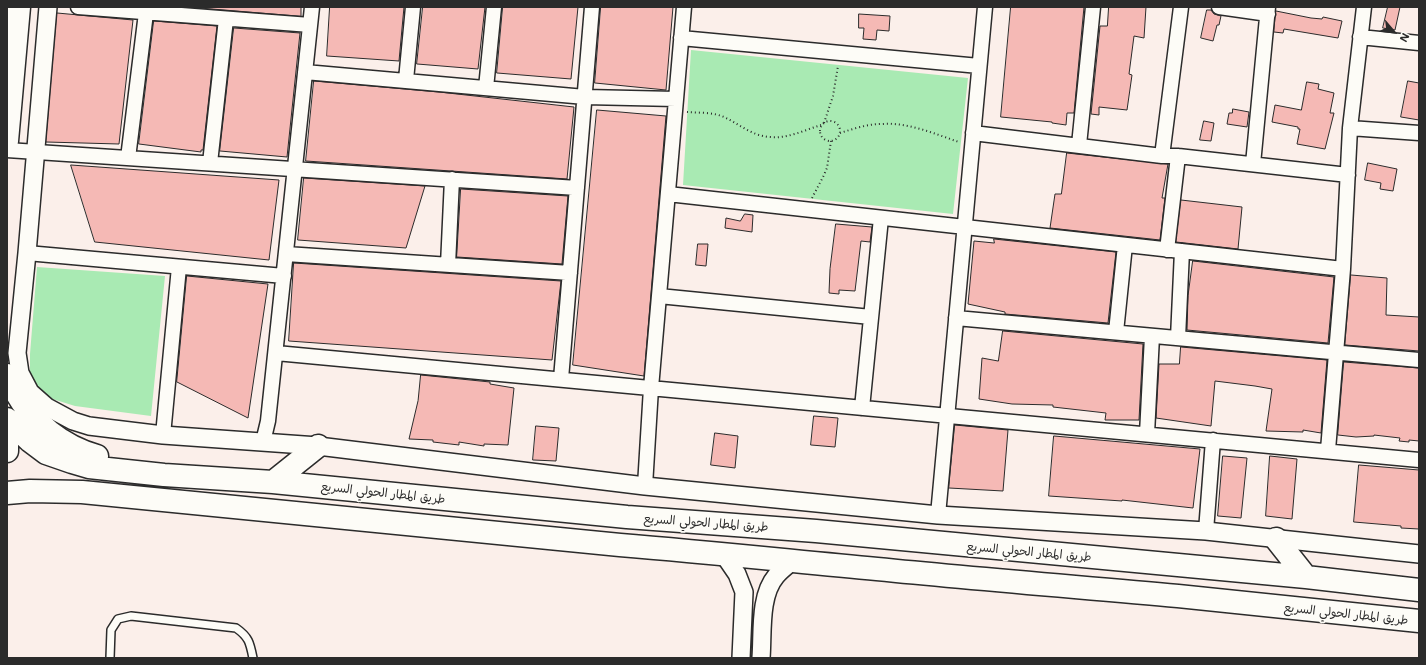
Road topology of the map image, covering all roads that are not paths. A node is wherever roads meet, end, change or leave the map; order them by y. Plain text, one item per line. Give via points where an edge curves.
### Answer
1 (19, 7) edge
2 (48, 7) edge
3 (78, 7) edge
4 (312, 7) edge
5 (413, 7) edge
6 (494, 7) edge
7 (592, 7) edge
8 (684, 7) edge
9 (985, 7) edge
10 (1093, 7) edge
11 (1181, 7) edge
12 (1219, 7) edge
13 (1364, 7) edge
14 (1268, 10) edge
15 (146, 13) junction
16 (226, 19) junction
17 (310, 25) junction
18 (1360, 37) junction
19 (681, 38) junction
20 (1419, 43) edge
21 (979, 66) junction
22 (305, 72) junction
23 (406, 80) junction
24 (486, 88) junction
25 (585, 97) junction
26 (675, 105) junction
27 (1350, 128) junction
28 (1419, 134) edge
29 (973, 139) junction
30 (7, 141) edge
31 (1079, 145) junction
32 (7, 150) edge
33 (36, 152) junction
34 (1162, 156) junction
35 (1178, 156) junction
36 (128, 158) junction
37 (210, 163) junction
38 (1253, 164) junction
39 (295, 169) junction
40 (1348, 175) junction
41 (452, 179) junction
42 (577, 188) junction
43 (668, 194) junction
44 (881, 218) junction
45 (965, 227) junction
46 (1125, 245) junction
47 (1167, 250) junction
48 (1182, 251) junction
49 (27, 253) junction
50 (286, 254) junction
51 (448, 265) junction
52 (179, 267) junction
53 (1343, 269) junction
54 (570, 274) junction
55 (284, 276) junction
56 (659, 296) junction
57 (871, 317) junction
58 (956, 318) junction
59 (1116, 332) junction
60 (1152, 336) junction
61 (1178, 338) junction
62 (1335, 352) junction
63 (276, 353) junction
64 (1419, 360) edge
65 (7, 375) edge
66 (561, 379) junction
67 (651, 388) junction
68 (862, 408) junction
69 (947, 415) junction
70 (7, 419) edge
71 (1147, 434) junction
72 (163, 435) junction
73 (7, 439) edge
74 (1213, 440) junction
75 (263, 442) junction
76 (318, 446) junction
77 (1328, 450) junction
78 (7, 451) edge
79 (1419, 460) edge
80 (164, 475) junction
81 (273, 482) junction
82 (645, 486) junction
83 (7, 492) edge
84 (938, 515) junction
85 (816, 531) junction
86 (1206, 531) junction
87 (886, 538) junction
88 (1276, 539) junction
89 (1419, 554) edge
90 (724, 555) junction
91 (802, 562) junction
92 (877, 569) junction
93 (1306, 577) junction
94 (768, 590) junction
95 (1419, 590) edge
96 (744, 592) junction
97 (1419, 621) edge
98 (110, 658) edge
99 (253, 658) edge
100 (742, 658) edge
101 (761, 658) edge

1 - 30 main road
2 - 33 street
3 - 15 street
4 - 17 street
5 - 23 street
6 - 24 street
7 - 25 street
8 - 19 street
9 - 21 street
10 - 31 street
11 - 34 street
12 - 14 street
13 - 18 street
14 - 38 street
15 - 16 street
15 - 36 street
16 - 17 street
16 - 37 street
17 - 22 street
18 - 20 street
18 - 27 street
19 - 21 street
19 - 26 street
21 - 29 street
22 - 23 street
22 - 39 street
23 - 24 street
24 - 25 street
25 - 26 street
25 - 42 street
26 - 43 street
27 - 28 street
27 - 40 street
29 - 31 street
29 - 45 street
31 - 34 street
32 - 33 street
33 - 36 street
33 - 49 street
34 - 35 street
35 - 38 street
35 - 47 street
36 - 37 street
37 - 39 street
38 - 40 street
39 - 41 street
39 - 50 street
40 - 53 street
41 - 42 street
41 - 51 street
42 - 54 street
43 - 44 street
43 - 56 street
44 - 45 street
44 - 57 street
45 - 46 street
45 - 58 street
46 - 47 street
46 - 59 street
47 - 48 street
48 - 53 street
48 - 61 street
49 - 52 street
49 - 72 street via 17,353 20,373 30,392 47,407 73,421 90,426
50 - 51 street
50 - 55 street
51 - 54 street
52 - 55 street
52 - 72 street
53 - 62 street
54 - 66 street
55 - 63 street
56 - 57 street
56 - 67 street
57 - 68 street
58 - 59 street
58 - 69 street
59 - 60 street
60 - 61 street
60 - 71 street
61 - 62 street
62 - 64 street
62 - 77 street
63 - 66 street
63 - 75 street
65 - 80 main road via 31,415 59,440 90,454
66 - 67 street
67 - 68 street
67 - 82 street
68 - 69 street
69 - 71 street
69 - 84 street
70 - 80 main road, طريق المطار الحولي السريع via 46,453 89,467
71 - 74 street
72 - 75 street
73 - 78 main road
74 - 77 street
74 - 86 street
75 - 76 street
76 - 81 main road
76 - 82 street
77 - 79 street
80 - 81 main road, طريق المطار الحولي السريع
81 - 85 main road, طريق المطار الحولي السريع via 619,516
82 - 84 street
83 - 90 main road, طريق المطار الحولي السريع via 82,492
84 - 86 street
85 - 87 main road, طريق المطار الحولي السريع
85 - 91 main road via 824,537 826,550 821,558
86 - 88 street
87 - 92 main road via 877,542 871,551 871,561
87 - 93 main road, طريق المطار الحولي السريع
88 - 89 street
88 - 93 main road
90 - 91 main road, طريق المطار الحولي السريع
90 - 96 street via 737,574
91 - 92 main road, طريق المطار الحولي السريع
91 - 94 street via 775,577
92 - 97 main road, طريق المطار الحولي السريع
93 - 95 main road, طريق المطار الحولي السريع
94 - 96 street via 759,582 747,586
94 - 101 street via 764,608
96 - 100 street
98 - 99 lane via 111,630 118,619 131,616 236,628 245,634

